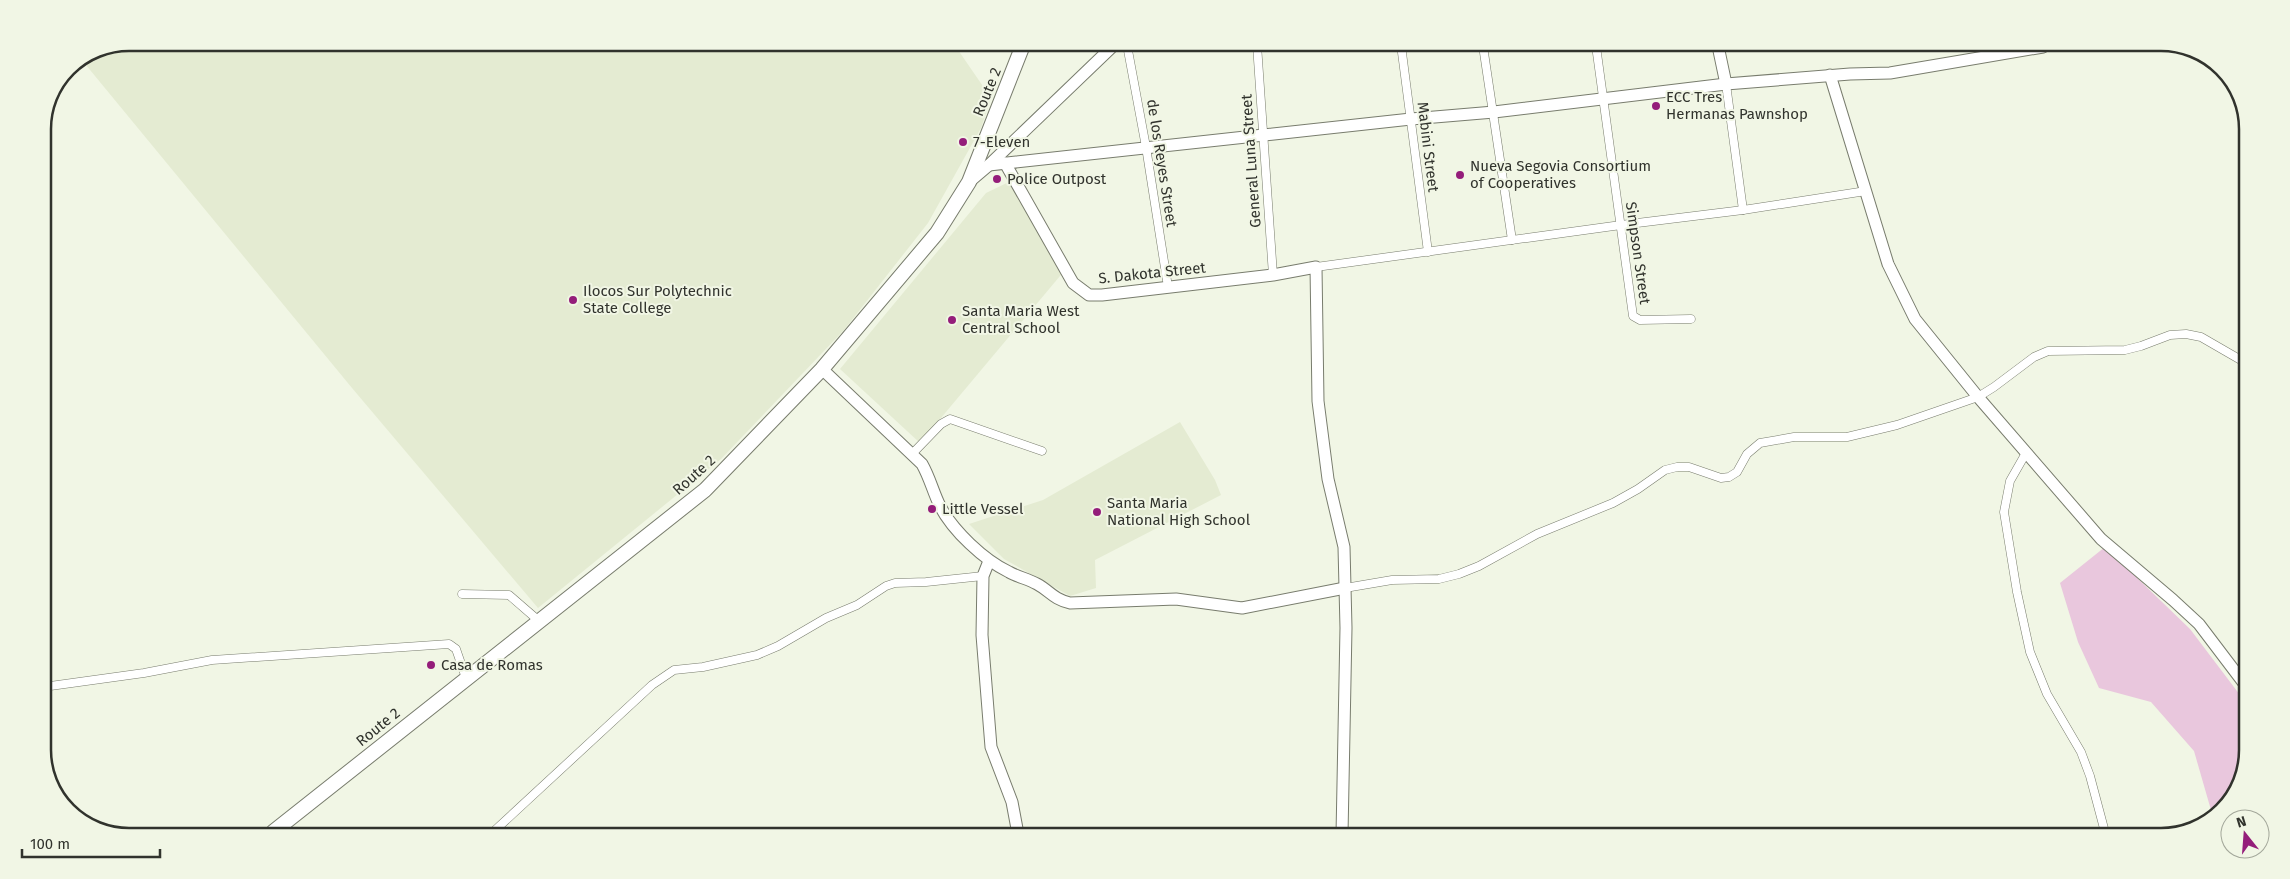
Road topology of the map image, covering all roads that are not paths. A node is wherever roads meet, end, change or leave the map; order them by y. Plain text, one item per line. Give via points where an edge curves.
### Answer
1 (1020, 51) edge
2 (1108, 51) edge
3 (1128, 51) edge
4 (1257, 51) edge
5 (1402, 51) edge
6 (1484, 51) edge
7 (1597, 51) edge
8 (1719, 51) edge
9 (1999, 51) edge
10 (1830, 75) junction
11 (1726, 84) junction
12 (1604, 99) junction
13 (1494, 112) junction
14 (1412, 119) junction
15 (1262, 136) junction
16 (1146, 147) junction
17 (1005, 163) junction
18 (989, 165) junction
19 (969, 182) junction
20 (1866, 191) junction
21 (1743, 210) junction
22 (1621, 225) junction
23 (1512, 240) junction
24 (1428, 252) junction
25 (1316, 267) junction
26 (1273, 275) junction
27 (1168, 287) junction
28 (1691, 319) dead end
29 (2239, 359) edge
30 (822, 369) junction
31 (1978, 397) junction
32 (1042, 451) dead end
33 (2026, 453) junction
34 (912, 454) junction
35 (989, 561) junction
36 (983, 576) junction
37 (1345, 592) junction
38 (462, 594) dead end
39 (539, 621) junction
40 (2239, 676) edge
41 (466, 678) junction
42 (51, 686) edge
43 (278, 828) edge
44 (497, 828) edge
45 (1017, 828) edge
46 (1342, 828) edge
47 (2104, 828) edge

1 - 19 highway, Route 2
2 - 18 street
3 - 16 street, de los Reyes Street
4 - 15 street, General Luna Street
5 - 14 street, Mabini Street
6 - 13 street
7 - 12 street, Simpson Street
8 - 11 street
9 - 10 street via 1890,73
10 - 11 street
10 - 20 street
11 - 12 street
11 - 21 street
12 - 13 street
12 - 22 street, Simpson Street
13 - 14 street
13 - 23 street
14 - 15 street
14 - 24 street, Mabini Street
15 - 16 street
15 - 26 street, General Luna Street
16 - 17 street
16 - 27 street, de los Reyes Street
17 - 18 street
17 - 27 street, S. Dakota Street via 1073,283 1081,291 1102,296
18 - 19 street
19 - 30 highway, Route 2 via 937,232
20 - 21 street
20 - 31 street via 1888,264 1911,311
21 - 22 street
22 - 23 street
22 - 28 street, Simpson Street via 1634,318
23 - 24 street
24 - 25 street
25 - 26 street, S. Dakota Street
25 - 37 street via 1318,401 1328,479 1344,547
26 - 27 street, S. Dakota Street
29 - 31 street via 2201,337 2186,334 2170,335 2125,350 2048,351 2034,356
30 - 34 street
30 - 39 highway, Route 2 via 705,490
31 - 33 street
31 - 37 street via 1870,433 1766,440 1752,448 1737,472 1729,477 1721,478 1689,467 1665,470 1613,504 1538,534 1480,566 1439,579 1392,580
32 - 34 street via 950,419
33 - 40 street via 2102,539 2199,624
33 - 47 street via 2010,481 2004,512 2016,592 2030,652 2047,694 2080,752
34 - 35 street via 922,464 940,506 953,525
35 - 36 street
35 - 37 street via 1040,585 1054,598 1070,603 1176,599 1242,608
36 - 44 street via 886,586 857,605 758,655 691,670 674,670 652,685
36 - 45 street via 983,644 991,748 1012,802
37 - 46 street
38 - 39 street via 510,595
39 - 41 highway, Route 2
41 - 42 street via 456,649 449,644 212,660
41 - 43 highway, Route 2

